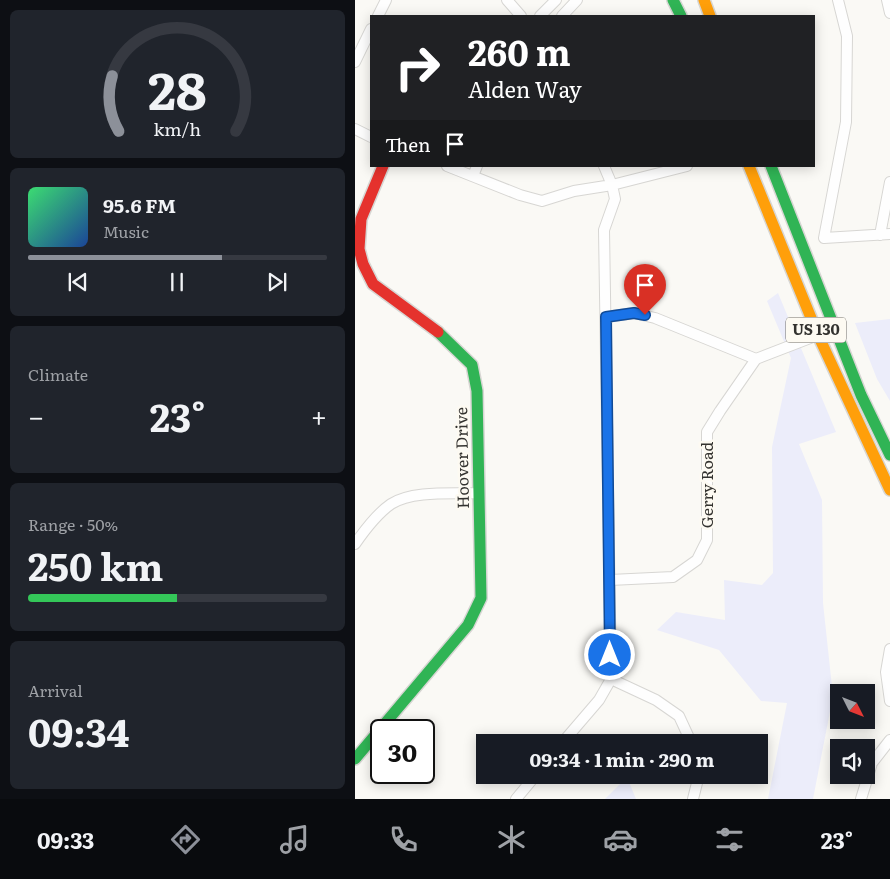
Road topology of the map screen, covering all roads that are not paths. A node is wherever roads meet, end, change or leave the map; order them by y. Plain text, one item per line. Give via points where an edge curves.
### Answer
1 (386, 0) edge
2 (507, 0) edge
3 (556, 0) edge
4 (577, 0) edge
5 (673, 0) edge
6 (703, 0) edge
7 (838, 0) edge
8 (887, 0) edge
9 (890, 13) edge
10 (378, 15) edge
11 (520, 15) edge
12 (541, 15) edge
13 (563, 15) edge
14 (680, 15) edge
15 (710, 15) edge
16 (370, 31) edge
17 (355, 62) edge
18 (355, 129) edge
19 (370, 136) edge
20 (383, 167) edge
21 (603, 167) edge
22 (683, 167) edge
23 (749, 167) edge
24 (771, 167) edge
25 (460, 168) edge
26 (475, 171) edge
27 (890, 182) edge
28 (611, 185) junction
29 (885, 234) edge
30 (357, 249) edge
31 (606, 317) junction
32 (818, 335) junction
33 (756, 359) junction
34 (872, 420) junction
35 (890, 428) edge
36 (890, 455) edge
37 (890, 490) edge
38 (478, 493) junction
39 (355, 544) edge
40 (610, 580) junction
41 (890, 649) edge
42 (611, 679) junction
43 (890, 701) edge
44 (570, 734) edge
45 (687, 734) edge
46 (890, 740) edge
47 (355, 759) edge
48 (528, 784) edge
49 (697, 784) edge
50 (516, 799) edge
51 (693, 799) edge
52 (861, 799) edge

1 - 10 street
2 - 11 street
3 - 12 street
4 - 13 street
5 - 14 main road
6 - 15 main road
7 - 29 street via 847,36 846,122 824,238
8 - 9 street
16 - 17 street
18 - 19 street
20 - 30 main road, Hoover Drive via 361,219
21 - 28 street
22 - 28 street
23 - 32 main road, US 130
24 - 34 main road, US 130
25 - 26 street
26 - 28 street via 520,195 542,201 574,191
27 - 29 street
28 - 31 street via 615,200 604,230
30 - 38 main road, Hoover Drive via 373,284 445,336 472,365 477,391
31 - 33 street via 634,313 655,318
31 - 40 street
32 - 33 street
32 - 37 main road, US 130
33 - 40 street, Gerry Road via 707,432 707,540 697,560 673,577
34 - 35 main road
34 - 36 main road, US 130
38 - 39 street via 414,496 392,504
38 - 47 main road, Hoover Drive via 481,598 468,625
40 - 42 street
41 - 43 street via 886,672
42 - 44 street via 599,700
42 - 45 street via 656,700 679,716
46 - 52 street via 872,764
48 - 50 street
49 - 51 street

